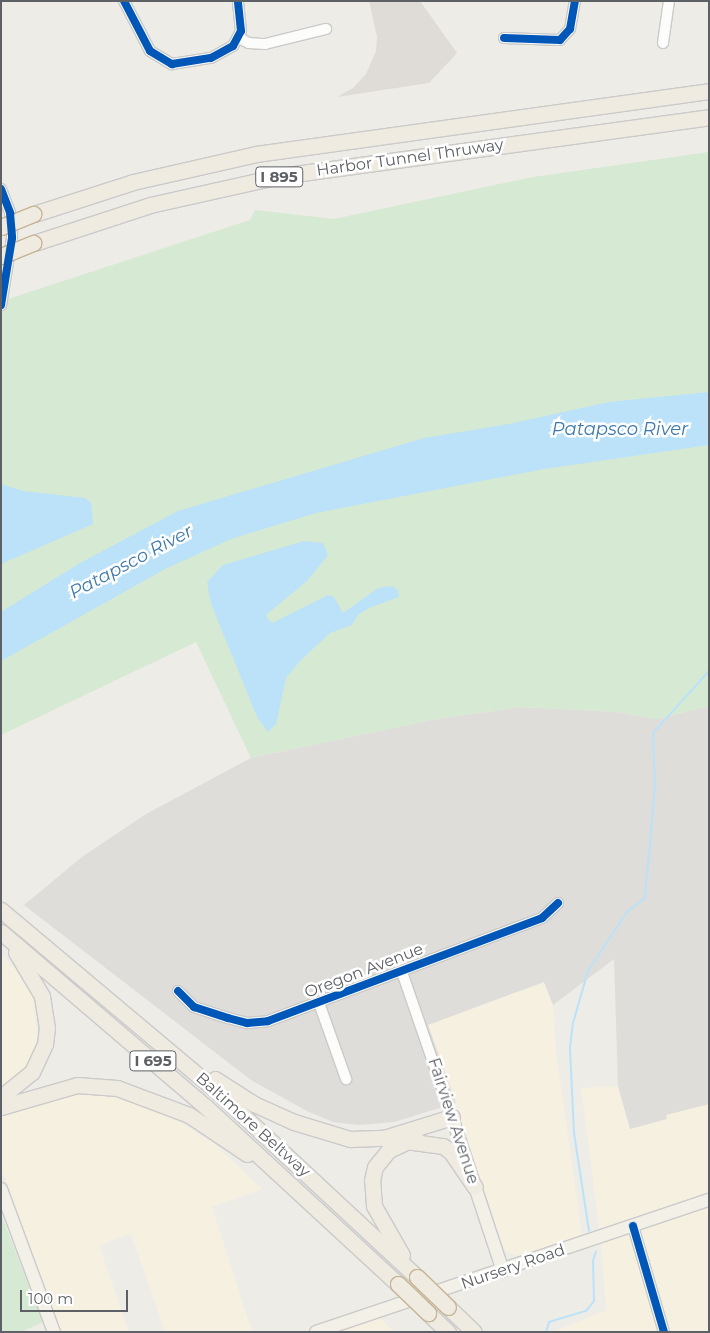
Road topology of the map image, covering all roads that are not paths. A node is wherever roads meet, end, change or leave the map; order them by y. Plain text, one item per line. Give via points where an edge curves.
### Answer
1 (124, 1) edge
2 (238, 1) edge
3 (575, 1) edge
4 (670, 1) edge
5 (326, 29) dead end
6 (239, 38) junction
7 (504, 38) dead end
8 (663, 43) dead end
9 (709, 91) edge
10 (709, 117) edge
11 (1, 189) edge
12 (1, 227) edge
13 (1, 256) edge
14 (1, 305) edge
15 (558, 903) dead end
16 (1, 910) edge
17 (1, 933) edge
18 (402, 972) junction
19 (178, 991) dead end
20 (320, 1003) junction
21 (131, 1017) junction
22 (346, 1079) dead end
23 (1, 1097) edge
24 (1, 1107) edge
25 (453, 1121) junction
26 (405, 1141) junction
27 (475, 1187) junction
28 (1, 1189) edge
29 (302, 1193) junction
30 (709, 1200) edge
31 (633, 1226) junction
32 (503, 1271) junction
33 (417, 1277) junction
34 (54, 1332) edge
35 (316, 1332) edge
36 (448, 1332) edge
37 (474, 1332) edge
38 (664, 1332) edge

1 - 6 street via 150,51 172,64 220,55
2 - 6 street
3 - 7 street via 570,29 564,38 552,42
4 - 8 street
5 - 6 street via 265,44 249,43
9 - 12 highway, Harbor Tunnel Thruway / I 895, bridge via 256,154 158,176
10 - 13 highway, Harbor Tunnel Thruway / I 895, bridge via 280,176 150,205
11 - 14 street via 10,213 12,238
15 - 18 street, Oregon Avenue via 542,918
16 - 21 highway, Baltimore Beltway / I 695
17 - 23 highway via 36,981 46,1011 47,1028 45,1044 32,1072
17 - 29 highway, Baltimore Beltway / I 695 via 206,1106
18 - 20 street, Oregon Avenue
18 - 25 street, Fairview Avenue
19 - 20 street, Oregon Avenue via 194,1007 247,1023 268,1022
20 - 22 street
21 - 25 highway via 236,1093 316,1131 350,1139 384,1138
21 - 33 highway, Baltimore Beltway / I 695 via 276,1145
24 - 29 highway via 77,1085 97,1085 142,1095 208,1126
25 - 26 highway
25 - 27 main road, Fairview Avenue
26 - 27 highway via 425,1141 442,1146 454,1156
26 - 33 highway via 381,1159 374,1173 372,1192 380,1219
27 - 32 main road, Fairview Avenue
28 - 34 main road
29 - 36 highway, Baltimore Beltway / I 695, bridge
30 - 31 main road, Nursery Road
31 - 32 main road, Nursery Road
31 - 38 street
32 - 35 main road, Nursery Road
33 - 37 highway, Baltimore Beltway / I 695, bridge

